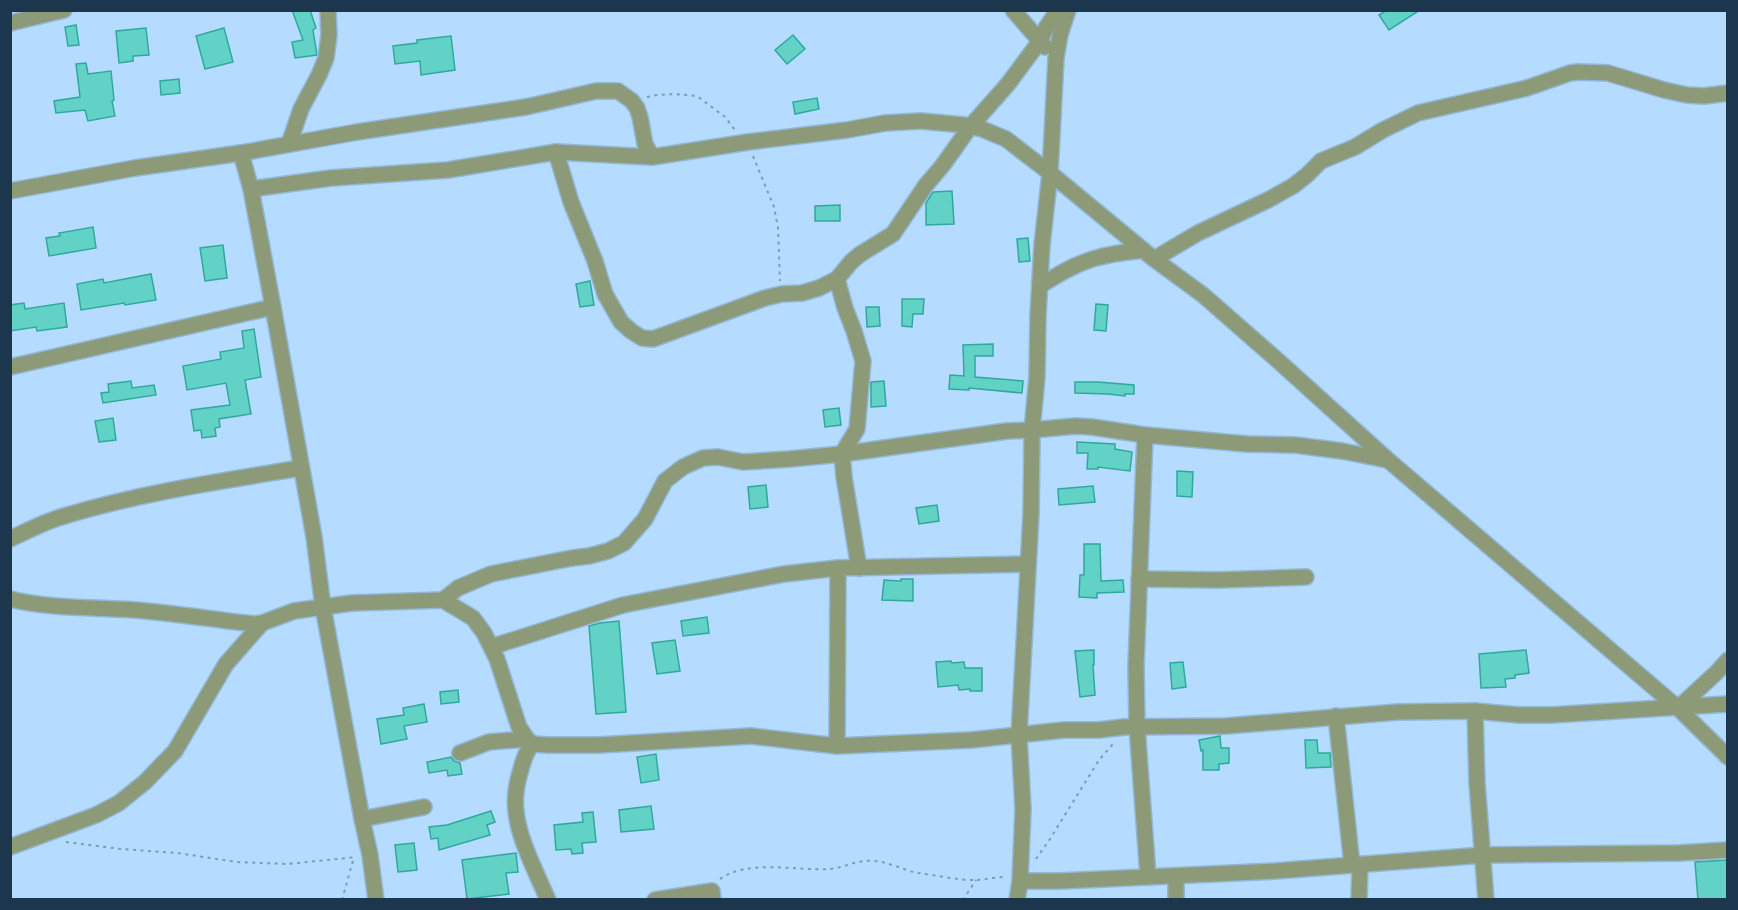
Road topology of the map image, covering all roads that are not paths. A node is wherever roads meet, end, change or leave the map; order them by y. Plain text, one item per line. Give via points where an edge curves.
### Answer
1 (328, 10) edge
2 (1058, 10) edge
3 (1068, 10) edge
4 (59, 11) edge
5 (1013, 12) edge
6 (10, 24) edge
7 (1040, 41) junction
8 (1056, 58) junction
9 (1728, 93) edge
10 (970, 127) junction
11 (289, 144) junction
12 (241, 153) junction
13 (556, 153) junction
14 (652, 157) junction
15 (1050, 173) junction
16 (251, 189) junction
17 (10, 191) edge
18 (1148, 254) junction
19 (837, 279) junction
20 (1040, 286) junction
21 (273, 307) junction
22 (10, 367) edge
23 (1032, 430) junction
24 (1145, 435) junction
25 (842, 454) junction
26 (1389, 460) junction
27 (301, 468) junction
28 (10, 539) edge
29 (1028, 564) junction
30 (838, 568) junction
31 (859, 568) junction
32 (1306, 577) dead end
33 (1138, 579) junction
34 (10, 599) edge
35 (443, 600) junction
36 (323, 607) junction
37 (262, 623) junction
38 (491, 647) junction
39 (1728, 660) edge
40 (1728, 704) edge
41 (1678, 708) junction
42 (1475, 711) junction
43 (1336, 716) junction
44 (1130, 727) junction
45 (1019, 735) junction
46 (530, 741) junction
47 (837, 746) junction
48 (460, 753) dead end
49 (1728, 757) edge
50 (424, 807) dead end
51 (362, 819) junction
52 (10, 847) edge
53 (1728, 850) edge
54 (1484, 855) junction
55 (1356, 864) junction
56 (1148, 876) junction
57 (1176, 876) junction
58 (1020, 880) junction
59 (712, 895) edge
60 (376, 900) edge
61 (548, 900) edge
62 (655, 900) edge
63 (1017, 900) edge
64 (1176, 900) edge
65 (1359, 900) edge
66 (1486, 900) edge

1 - 11 street via 326,58
2 - 7 street
3 - 8 street
4 - 6 street
5 - 7 street
7 - 8 street
7 - 10 street
8 - 15 street
9 - 18 street via 1687,95 1608,73 1578,72 1418,113 1322,161 1293,186 1258,206
10 - 14 street via 921,120 885,123
10 - 15 street via 1006,139
10 - 19 street via 893,234 859,255
11 - 12 street
11 - 14 street via 526,107 596,91 618,92 632,101
12 - 16 street
12 - 17 street
13 - 14 street
13 - 16 street via 448,171 331,178
13 - 19 street via 605,294 621,322 642,338 653,339 765,298 802,293
15 - 18 street
15 - 20 street
16 - 21 street
18 - 20 street via 1100,257 1060,273
18 - 26 street via 1203,295
19 - 25 street via 863,361 857,429
20 - 23 street
21 - 22 street
21 - 27 street
23 - 24 street via 1076,426
23 - 25 street
23 - 29 street
24 - 26 street via 1295,445
24 - 33 street
25 - 31 street
25 - 35 street via 763,462 703,458 665,481 645,519 616,547 589,556 491,574 458,588
26 - 41 street
27 - 28 street via 177,489 60,517
27 - 36 street
29 - 31 street
29 - 45 street
30 - 31 street
30 - 38 street via 784,574 623,606
30 - 47 street
32 - 33 street
33 - 44 street
34 - 37 street via 49,606 134,609
35 - 36 street
35 - 38 street via 473,618
36 - 37 street via 294,611
36 - 51 street
37 - 52 street via 226,664 175,751 145,782 96,815
38 - 46 street via 519,728
39 - 41 street
40 - 41 street
41 - 42 street via 1551,715
41 - 49 street
42 - 43 street
42 - 54 street
43 - 44 street via 1226,726
43 - 55 street
44 - 45 street
44 - 56 street
45 - 47 street
45 - 58 street via 1023,809
46 - 47 street via 599,745 751,736
46 - 48 street via 489,742
46 - 61 street via 518,779 516,812
50 - 51 street
51 - 60 street
53 - 54 street
54 - 55 street
54 - 66 street
55 - 57 street
55 - 65 street
56 - 57 street
56 - 58 street
57 - 64 street
58 - 63 street
59 - 62 street

